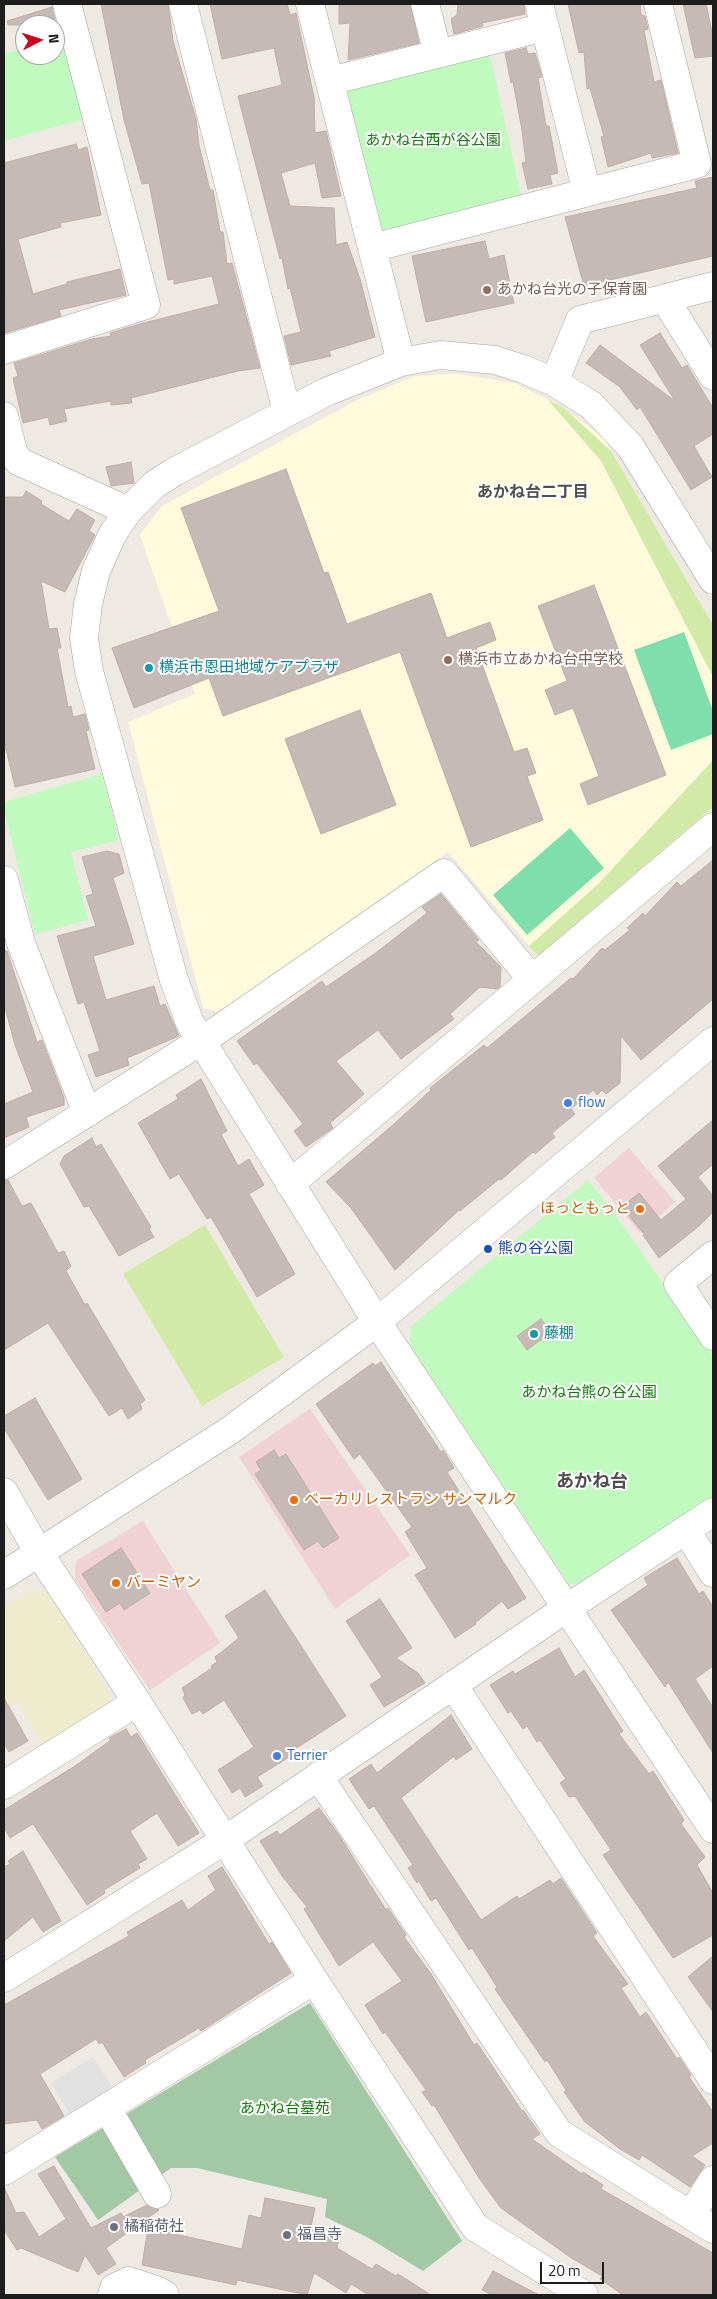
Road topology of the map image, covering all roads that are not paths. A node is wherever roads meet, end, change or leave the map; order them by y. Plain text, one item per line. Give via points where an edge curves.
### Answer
1 (67, 4) edge
2 (183, 4) edge
3 (310, 4) edge
4 (425, 4) edge
5 (658, 4) edge
6 (542, 15) edge
7 (438, 54) junction
8 (330, 81) junction
9 (705, 162) edge
10 (587, 192) junction
11 (372, 248) junction
12 (713, 286) edge
13 (665, 299) junction
14 (4, 350) edge
15 (400, 362) junction
16 (713, 376) edge
17 (554, 382) junction
18 (287, 412) junction
19 (4, 416) edge
20 (11, 463) edge
21 (128, 511) junction
22 (702, 542) edge
23 (713, 580) edge
24 (713, 827) edge
25 (4, 880) edge
26 (531, 978) junction
27 (713, 1041) edge
28 (200, 1042) junction
29 (87, 1113) junction
30 (4, 1165) edge
31 (290, 1184) junction
32 (713, 1255) edge
33 (378, 1322) junction
34 (713, 1336) edge
35 (4, 1492) edge
36 (713, 1512) edge
37 (686, 1530) junction
38 (39, 1553) junction
39 (713, 1572) edge
40 (4, 1575) edge
41 (566, 1609) junction
42 (452, 1685) junction
43 (137, 1702) junction
44 (318, 1776) junction
45 (4, 1785) edge
46 (713, 1829) edge
47 (225, 1840) junction
48 (4, 1978) edge
49 (314, 1980) junction
50 (713, 2080) edge
51 (107, 2108) junction
52 (4, 2171) edge
53 (713, 2180) edge
54 (157, 2194) dead end
55 (702, 2222) edge
56 (112, 2295) edge
57 (164, 2295) edge
58 (584, 2295) edge

1 - 14 street via 146,305
2 - 18 street
3 - 8 street
4 - 7 street
5 - 9 street
6 - 7 street
6 - 10 street
7 - 8 street
8 - 11 street
9 - 10 street
10 - 11 street
11 - 15 street
12 - 13 street
13 - 16 street
13 - 17 street via 580,320
15 - 17 street via 441,356 495,360
15 - 18 street via 326,392
17 - 22 street via 591,405 630,446
18 - 21 street via 174,472 154,485
19 - 20 street via 13,451
20 - 21 street
21 - 28 street via 96,571 84,638 89,671 174,980
22 - 23 street
24 - 26 street
25 - 29 street via 21,943
26 - 28 street via 444,873
26 - 31 street
27 - 33 street
28 - 29 street
28 - 31 street
29 - 30 street
31 - 33 street
32 - 34 street via 678,1284
33 - 38 street via 229,1431
33 - 41 street
35 - 38 street
36 - 37 street
37 - 39 street
37 - 41 street
38 - 40 street
38 - 43 street
41 - 42 street
41 - 46 street
42 - 44 street
42 - 50 street
43 - 45 street
43 - 47 street
44 - 47 street
44 - 55 street via 559,2133
47 - 48 street
47 - 49 street
49 - 51 street
49 - 58 street via 475,2228
51 - 52 street
51 - 54 street
53 - 55 street
56 - 57 street via 114,2288 129,2282

